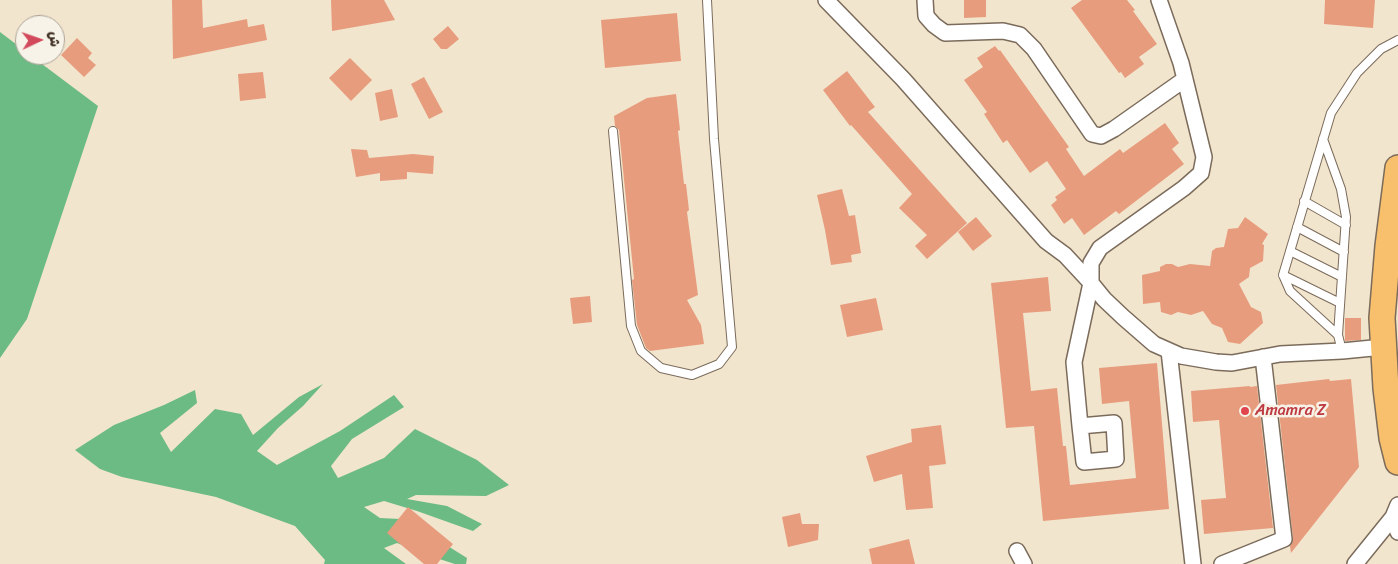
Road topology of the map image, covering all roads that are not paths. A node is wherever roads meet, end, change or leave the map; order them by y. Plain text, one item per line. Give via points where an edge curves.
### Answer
1 (707, 0) edge
2 (826, 0) edge
3 (925, 0) edge
4 (1158, 0) edge
5 (1398, 40) edge
6 (1184, 79) junction
7 (613, 131) dead end
8 (1323, 139) junction
9 (1398, 168) edge
10 (1304, 201) junction
11 (1346, 225) junction
12 (1297, 227) junction
13 (1290, 250) junction
14 (1344, 252) junction
15 (1392, 269) edge
16 (1283, 275) junction
17 (1342, 277) junction
18 (1091, 283) junction
19 (1340, 303) junction
20 (1338, 334) junction
21 (1383, 347) junction
22 (1169, 351) junction
23 (1342, 352) junction
24 (1263, 357) junction
25 (1080, 426) dead end
26 (1398, 462) edge
27 (1395, 511) edge
28 (1398, 532) edge
29 (1193, 564) edge
30 (1222, 564) edge
31 (1355, 564) edge

1 - 7 lane via 714,139 732,347 719,364 692,375 661,368 641,352 631,326
2 - 18 street via 903,79 1046,241 1065,255
3 - 6 street via 926,16 945,33 1003,31 1020,35 1034,49 1092,134 1101,136 1114,129
4 - 6 street
5 - 8 lane via 1382,49 1357,73 1330,113
6 - 18 street via 1204,157 1200,173 1100,248 1091,263
8 - 10 lane
8 - 11 lane via 1341,188
9 - 15 main road
10 - 11 lane
10 - 12 lane
11 - 14 lane
12 - 13 lane
12 - 14 lane
13 - 16 lane
13 - 17 lane
14 - 17 lane
15 - 21 main road via 1382,318
16 - 19 lane
16 - 20 lane via 1290,291
17 - 19 lane
18 - 22 street via 1123,318 1154,344
18 - 25 street via 1074,362
19 - 20 lane
20 - 23 lane
21 - 23 street
21 - 26 main road via 1391,430
22 - 24 street via 1216,362 1232,363
22 - 29 street
23 - 24 street
24 - 30 street via 1284,539
27 - 28 street
27 - 31 street

